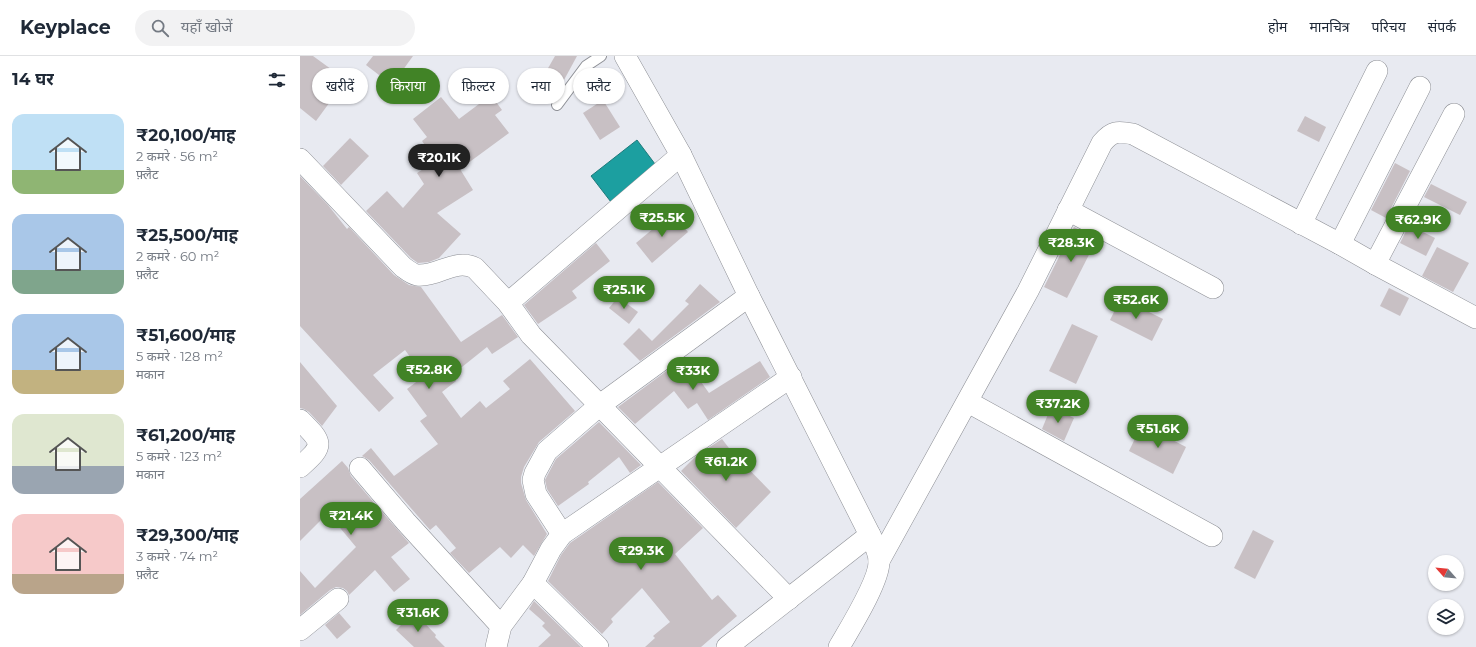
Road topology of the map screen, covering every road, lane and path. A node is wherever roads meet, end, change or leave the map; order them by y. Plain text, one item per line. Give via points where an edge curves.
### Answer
1 (601, 56) edge
2 (625, 56) edge
3 (1377, 72) dead end
4 (1420, 86) dead end
5 (557, 106) dead end
6 (1454, 114) dead end
7 (681, 155) junction
8 (300, 159) edge
9 (1068, 210) junction
10 (1301, 224) junction
11 (1340, 244) junction
12 (1375, 264) junction
13 (1213, 288) dead end
14 (749, 296) junction
15 (508, 303) junction
16 (1476, 318) edge
17 (792, 377) junction
18 (968, 402) junction
19 (600, 405) junction
20 (300, 420) edge
21 (660, 466) junction
22 (300, 467) edge
23 (360, 468) dead end
24 (562, 534) junction
25 (870, 535) junction
26 (1212, 536) dead end
27 (879, 561) junction
28 (533, 583) junction
29 (338, 599) dead end
30 (789, 599) junction
31 (501, 626) junction
32 (300, 630) edge
33 (496, 647) edge
34 (598, 647) edge
35 (727, 647) edge
36 (839, 647) edge

1 - 5 lane via 586,66
2 - 7 street
3 - 10 street
4 - 11 street
6 - 12 street
7 - 14 street
7 - 15 street
8 - 15 street via 403,267 416,275 428,275 456,265 469,265 475,268
9 - 10 street via 1102,143 1112,133 1120,131 1132,134
9 - 13 street
9 - 18 street
10 - 11 street
11 - 12 street
12 - 16 street
14 - 17 street
14 - 19 street
15 - 19 street via 531,335
17 - 21 street
17 - 25 street
18 - 26 street
18 - 27 street
19 - 21 street
19 - 24 street via 547,451 535,473 533,480 536,494
20 - 22 street via 315,435 319,447
21 - 24 street
21 - 30 street
23 - 31 street
24 - 28 street
25 - 27 street
25 - 30 street
27 - 36 street via 875,580
28 - 31 street
28 - 34 street
29 - 32 street
30 - 35 street
31 - 33 street

